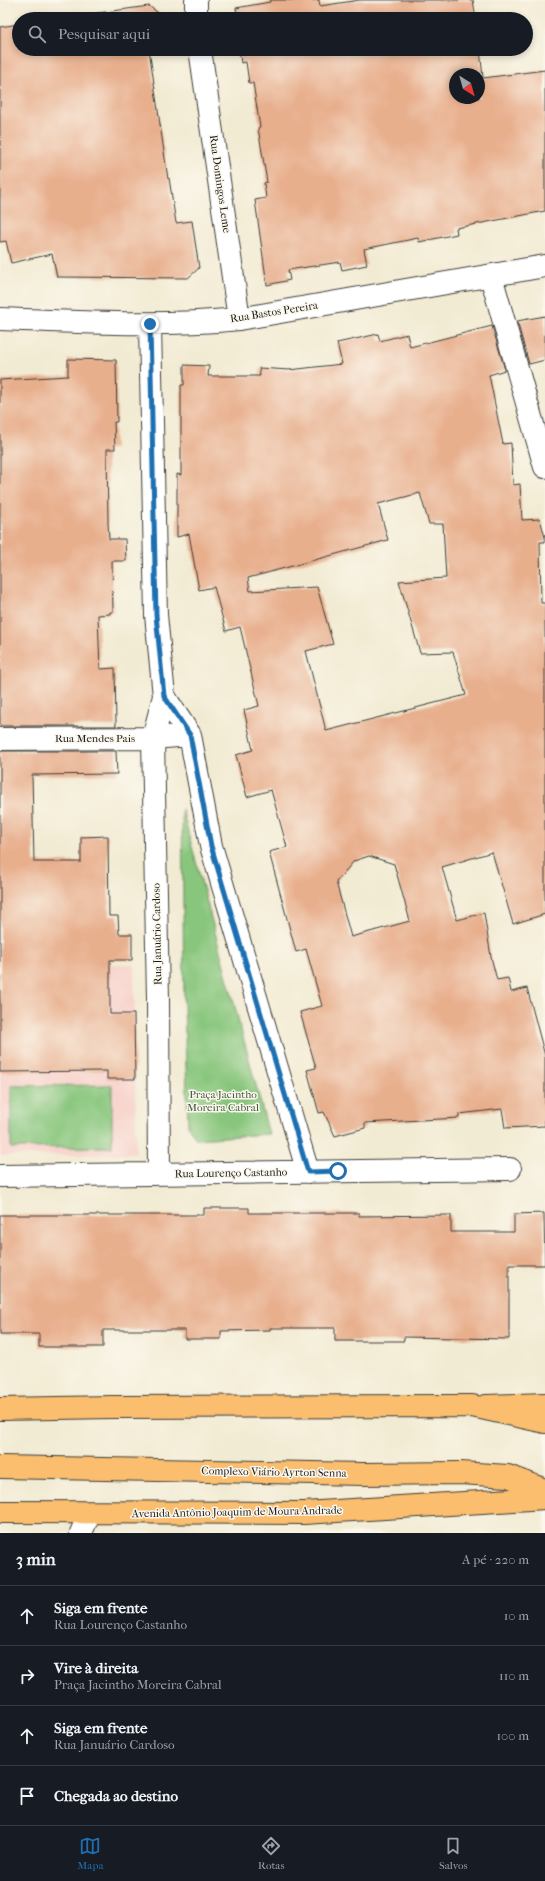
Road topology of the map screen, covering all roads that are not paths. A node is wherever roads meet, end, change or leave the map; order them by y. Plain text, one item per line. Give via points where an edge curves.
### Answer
1 (201, 56) edge
2 (545, 266) edge
3 (491, 276) junction
4 (0, 319) edge
5 (239, 319) junction
6 (150, 324) junction
7 (545, 467) edge
8 (164, 696) junction
9 (190, 735) junction
10 (153, 738) junction
11 (0, 739) edge
12 (510, 1169) dead end
13 (308, 1172) junction
14 (159, 1174) junction
15 (0, 1176) edge
16 (545, 1404) edge
17 (472, 1406) junction
18 (4, 1408) edge
19 (545, 1422) edge
20 (0, 1467) edge
21 (545, 1490) edge
22 (545, 1498) edge
23 (0, 1512) edge
24 (85, 1523) edge

1 - 5 street, Rua Domingos Leme
2 - 3 street, Rua Bastos Pereira
3 - 5 street, Rua Bastos Pereira
3 - 7 street
4 - 6 street, Rua Bastos Pereira
5 - 6 street, Rua Bastos Pereira
6 - 8 street, Rua Januário Cardoso via 156,615
8 - 9 street, Rua Januário Cardoso
8 - 10 street, Rua Januário Cardoso
9 - 10 street, Rua Mendes Pais
9 - 13 street via 211,846
10 - 11 street, Rua Mendes Pais
10 - 14 street, Rua Januário Cardoso
12 - 13 street, Rua Lourenço Castanho
13 - 14 street, Rua Lourenço Castanho
14 - 15 street, Rua Lourenço Castanho
16 - 17 main road
17 - 18 main road
17 - 19 main road
20 - 21 main road, Complexo Viário Ayrton Senna via 363,1474 460,1473 508,1476
22 - 24 main road, Avenida Antônio Joaquim de Moura Andrade
23 - 24 main road, Avenida Antônio Joaquim de Moura Andrade

